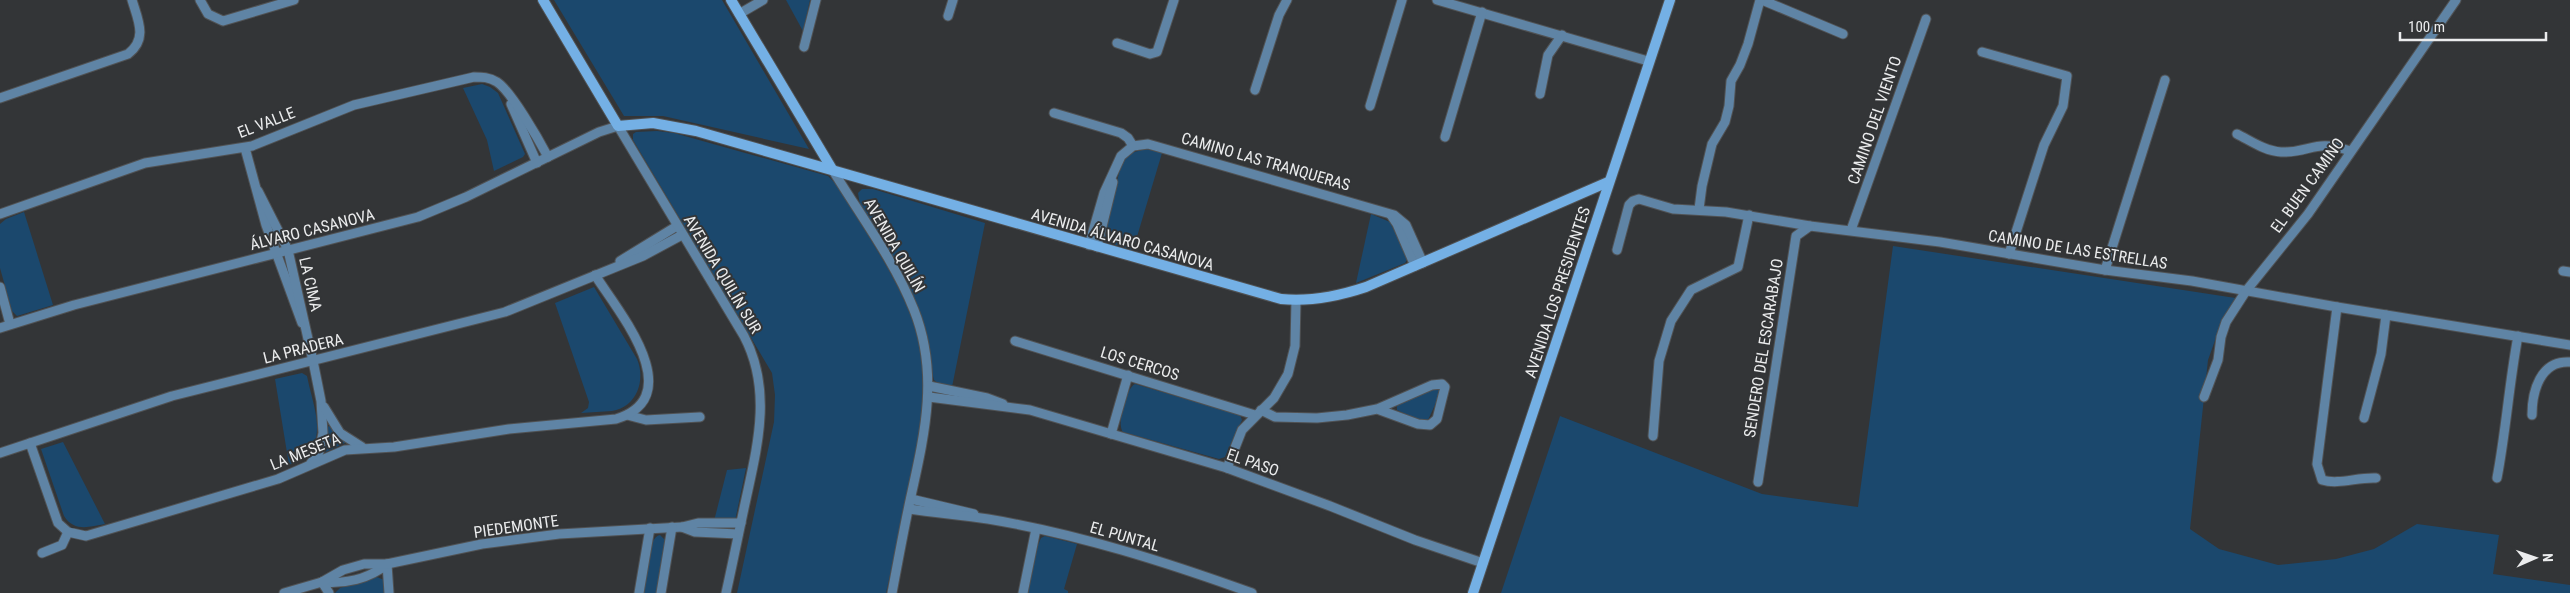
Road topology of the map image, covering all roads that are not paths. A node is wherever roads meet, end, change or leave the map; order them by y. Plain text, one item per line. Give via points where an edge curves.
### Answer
1 (132, 0) edge
2 (200, 0) edge
3 (294, 0) edge
4 (543, 0) edge
5 (731, 0) edge
6 (763, 0) edge
7 (816, 0) edge
8 (953, 0) edge
9 (1174, 0) edge
10 (1287, 0) edge
11 (1402, 0) edge
12 (1437, 0) edge
13 (1670, 0) edge
14 (1761, 0) edge
15 (2456, 0) edge
16 (1482, 12) junction
17 (739, 14) junction
18 (948, 16) dead end
19 (1926, 19) dead end
20 (1843, 34) dead end
21 (1562, 35) junction
22 (1117, 43) dead end
23 (804, 47) dead end
24 (1982, 52) dead end
25 (1648, 61) junction
26 (2165, 80) dead end
27 (1255, 90) dead end
28 (1540, 94) dead end
29 (509, 96) junction
30 (0, 98) edge
31 (1370, 106) dead end
32 (1054, 113) dead end
33 (618, 126) junction
34 (2237, 134) dead end
35 (1445, 137) dead end
36 (1133, 146) junction
37 (245, 148) junction
38 (2350, 151) junction
39 (548, 157) junction
40 (537, 163) junction
41 (832, 169) junction
42 (1608, 182) junction
43 (258, 191) junction
44 (1699, 209) junction
45 (0, 214) edge
46 (1748, 215) junction
47 (676, 226) junction
48 (1810, 226) junction
49 (1851, 230) junction
50 (682, 236) junction
51 (1093, 246) junction
52 (288, 250) junction
53 (1617, 250) dead end
54 (275, 253) junction
55 (2009, 254) junction
56 (1419, 265) junction
57 (612, 267) junction
58 (2105, 270) junction
59 (595, 275) junction
60 (0, 287) edge
61 (2246, 291) junction
62 (1296, 300) junction
63 (2337, 307) junction
64 (2386, 315) junction
65 (10, 324) junction
66 (0, 328) edge
67 (306, 331) junction
68 (2518, 336) junction
69 (1015, 341) dead end
70 (2570, 345) edge
71 (313, 361) junction
72 (2570, 362) edge
73 (1128, 376) junction
74 (929, 386) junction
75 (929, 397) junction
76 (2204, 397) dead end
77 (321, 401) junction
78 (641, 402) junction
79 (1008, 406) junction
80 (1377, 409) junction
81 (1258, 413) junction
82 (627, 415) junction
83 (2532, 415) dead end
84 (700, 417) dead end
85 (2364, 418) dead end
86 (656, 419) junction
87 (1111, 434) junction
88 (1653, 436) dead end
89 (30, 443) junction
90 (365, 448) junction
91 (0, 453) edge
92 (309, 465) junction
93 (1227, 468) junction
94 (2376, 478) dead end
95 (2497, 478) dead end
96 (1758, 482) dead end
97 (911, 499) junction
98 (909, 509) junction
99 (986, 519) junction
100 (740, 522) junction
101 (682, 527) junction
102 (650, 528) junction
103 (672, 528) junction
104 (1036, 529) junction
105 (68, 532) junction
106 (738, 534) junction
107 (42, 553) dead end
108 (1483, 563) junction
109 (387, 564) junction
110 (322, 582) junction
111 (284, 593) edge
112 (329, 593) edge
113 (389, 593) edge
114 (639, 593) edge
115 (661, 593) edge
116 (726, 593) edge
117 (892, 593) edge
118 (1023, 593) edge
119 (1252, 593) edge
120 (1473, 593) edge

1 - 30 street via 141,31 138,45 124,56
2 - 3 street via 215,19 228,21
4 - 33 street, AVENIDA QUILÍN SUR
5 - 17 street, AVENIDA QUILÍN
6 - 17 street
7 - 23 street
8 - 18 street
9 - 22 street via 1160,49 1156,53 1145,53
10 - 27 street via 1279,15
11 - 31 street
12 - 16 street
13 - 25 street, AVENIDA LOS PRESIDENTES
14 - 20 street
14 - 44 street via 1740,65 1730,81 1726,122 1712,144
15 - 38 street, EL BUEN CAMINO
16 - 21 street
16 - 35 street
17 - 41 street, AVENIDA QUILÍN
19 - 49 street, CAMINO DEL VIENTO
21 - 25 street
21 - 28 street via 1548,55
24 - 55 street via 2067,76 2063,106 2044,145
25 - 42 street, AVENIDA LOS PRESIDENTES
26 - 58 street
29 - 37 street, EL VALLE via 492,79 474,77 342,108
29 - 39 street, EL VALLE
29 - 40 street, EL VALLE
32 - 36 street via 1121,133
33 - 39 street, ÁLVARO CASANOVA
33 - 41 street, AVENIDA ÁLVARO CASANOVA via 672,125
33 - 47 street, AVENIDA QUILÍN SUR
34 - 38 street via 2269,150 2293,151 2318,144
36 - 51 street via 1121,156 1114,174 1110,201
36 - 56 street, CAMINO LAS TRANQUERAS via 1153,144 1390,213 1406,225
37 - 43 street, LA CIMA
37 - 45 street, EL VALLE via 145,163
38 - 61 street, EL BUEN CAMINO via 2308,214
39 - 40 street, ÁLVARO CASANOVA
40 - 52 street, ÁLVARO CASANOVA via 418,217
41 - 51 street, AVENIDA ÁLVARO CASANOVA
41 - 74 street, AVENIDA QUILÍN via 909,298 923,338
42 - 56 street, AVENIDA ÁLVARO CASANOVA
42 - 108 street, AVENIDA LOS PRESIDENTES
43 - 52 street, LA CIMA
43 - 54 street, LA CIMA
44 - 46 street, CAMINO DE LAS ESTRELLAS
44 - 53 street, CAMINO DE LAS ESTRELLAS via 1673,209 1633,201 1629,205
46 - 48 street, CAMINO DE LAS ESTRELLAS
46 - 88 street via 1738,266 1691,290 1671,321 1659,361
47 - 50 street, AVENIDA QUILÍN SUR
47 - 57 street, LA PRADERA
48 - 49 street, CAMINO DE LAS ESTRELLAS
48 - 96 street, SENDERO DEL ESCARABAJO via 1796,236
49 - 55 street, CAMINO DE LAS ESTRELLAS
50 - 57 street, LA PRADERA
50 - 100 street, AVENIDA QUILÍN SUR via 744,336 758,372 762,401 760,430
51 - 62 street, AVENIDA ÁLVARO CASANOVA via 1262,294
52 - 54 street, ÁLVARO CASANOVA
52 - 67 street, LA CIMA
54 - 65 street, ÁLVARO CASANOVA
54 - 67 street, LA CIMA
55 - 58 street, CAMINO DE LAS ESTRELLAS
56 - 62 street, AVENIDA ÁLVARO CASANOVA via 1346,293
57 - 59 street, LA PRADERA
58 - 61 street, CAMINO DE LAS ESTRELLAS
59 - 71 street, LA PRADERA via 505,312
59 - 78 street via 647,361 650,379
60 - 65 street
61 - 63 street, CAMINO DE LAS ESTRELLAS
61 - 76 street, EL BUEN CAMINO via 2226,322 2218,360
62 - 81 street via 1296,336 1291,365 1279,390
63 - 64 street, CAMINO DE LAS ESTRELLAS
63 - 94 street via 2318,474 2322,480 2330,482 2358,477
64 - 68 street, CAMINO DE LAS ESTRELLAS
64 - 85 street
65 - 66 street, ÁLVARO CASANOVA
67 - 71 street, LA CIMA
68 - 70 street, CAMINO DE LAS ESTRELLAS
68 - 95 street
69 - 73 street, LOS CERCOS
71 - 77 street, LA CIMA
71 - 89 street, LA PRADERA via 172,396
72 - 83 street via 2550,368 2538,380 2533,393
73 - 81 street, LOS CERCOS
73 - 87 street
74 - 75 street, AVENIDA QUILÍN
74 - 79 street, EL PASO
75 - 79 street, EL PASO
75 - 97 street, AVENIDA QUILÍN via 925,436
77 - 90 street, LA CIMA via 340,433
77 - 92 street, LA CIMA via 322,441 317,456
78 - 82 street
78 - 86 street via 647,414
79 - 87 street, EL PASO
80 - 80 street, LOS CERCOS via 1418,424 1430,425 1436,419 1446,387 1432,385
80 - 81 street, LOS CERCOS via 1304,418
81 - 93 street via 1242,430
82 - 86 street, LA MESETA via 642,420
82 - 90 street, LA MESETA via 610,420
84 - 86 street, LA MESETA
87 - 93 street, EL PASO
89 - 91 street, LA PRADERA
89 - 105 street via 55,517
90 - 92 street, LA MESETA via 340,451
92 - 105 street, LA MESETA via 278,479 97,534 82,536
93 - 108 street, EL PASO
97 - 98 street, AVENIDA QUILÍN
97 - 99 street, EL PUNTAL via 951,507
98 - 99 street, EL PUNTAL
98 - 117 street, AVENIDA QUILÍN
99 - 104 street, EL PUNTAL
100 - 101 street, PIEDEMONTE
100 - 106 street, AVENIDA QUILÍN SUR
101 - 103 street, PIEDEMONTE
101 - 106 street, PIEDEMONTE via 695,532
102 - 103 street, PIEDEMONTE
102 - 109 street, PIEDEMONTE via 482,544
102 - 114 street
103 - 115 street
104 - 118 street
104 - 119 street, EL PUNTAL via 1154,560
105 - 107 street via 62,545
106 - 116 street, AVENIDA QUILÍN SUR
108 - 120 street, AVENIDA LOS PRESIDENTES
109 - 110 street, PIEDEMONTE via 351,581
109 - 113 street
110 - 111 street, PIEDEMONTE
110 - 112 street

